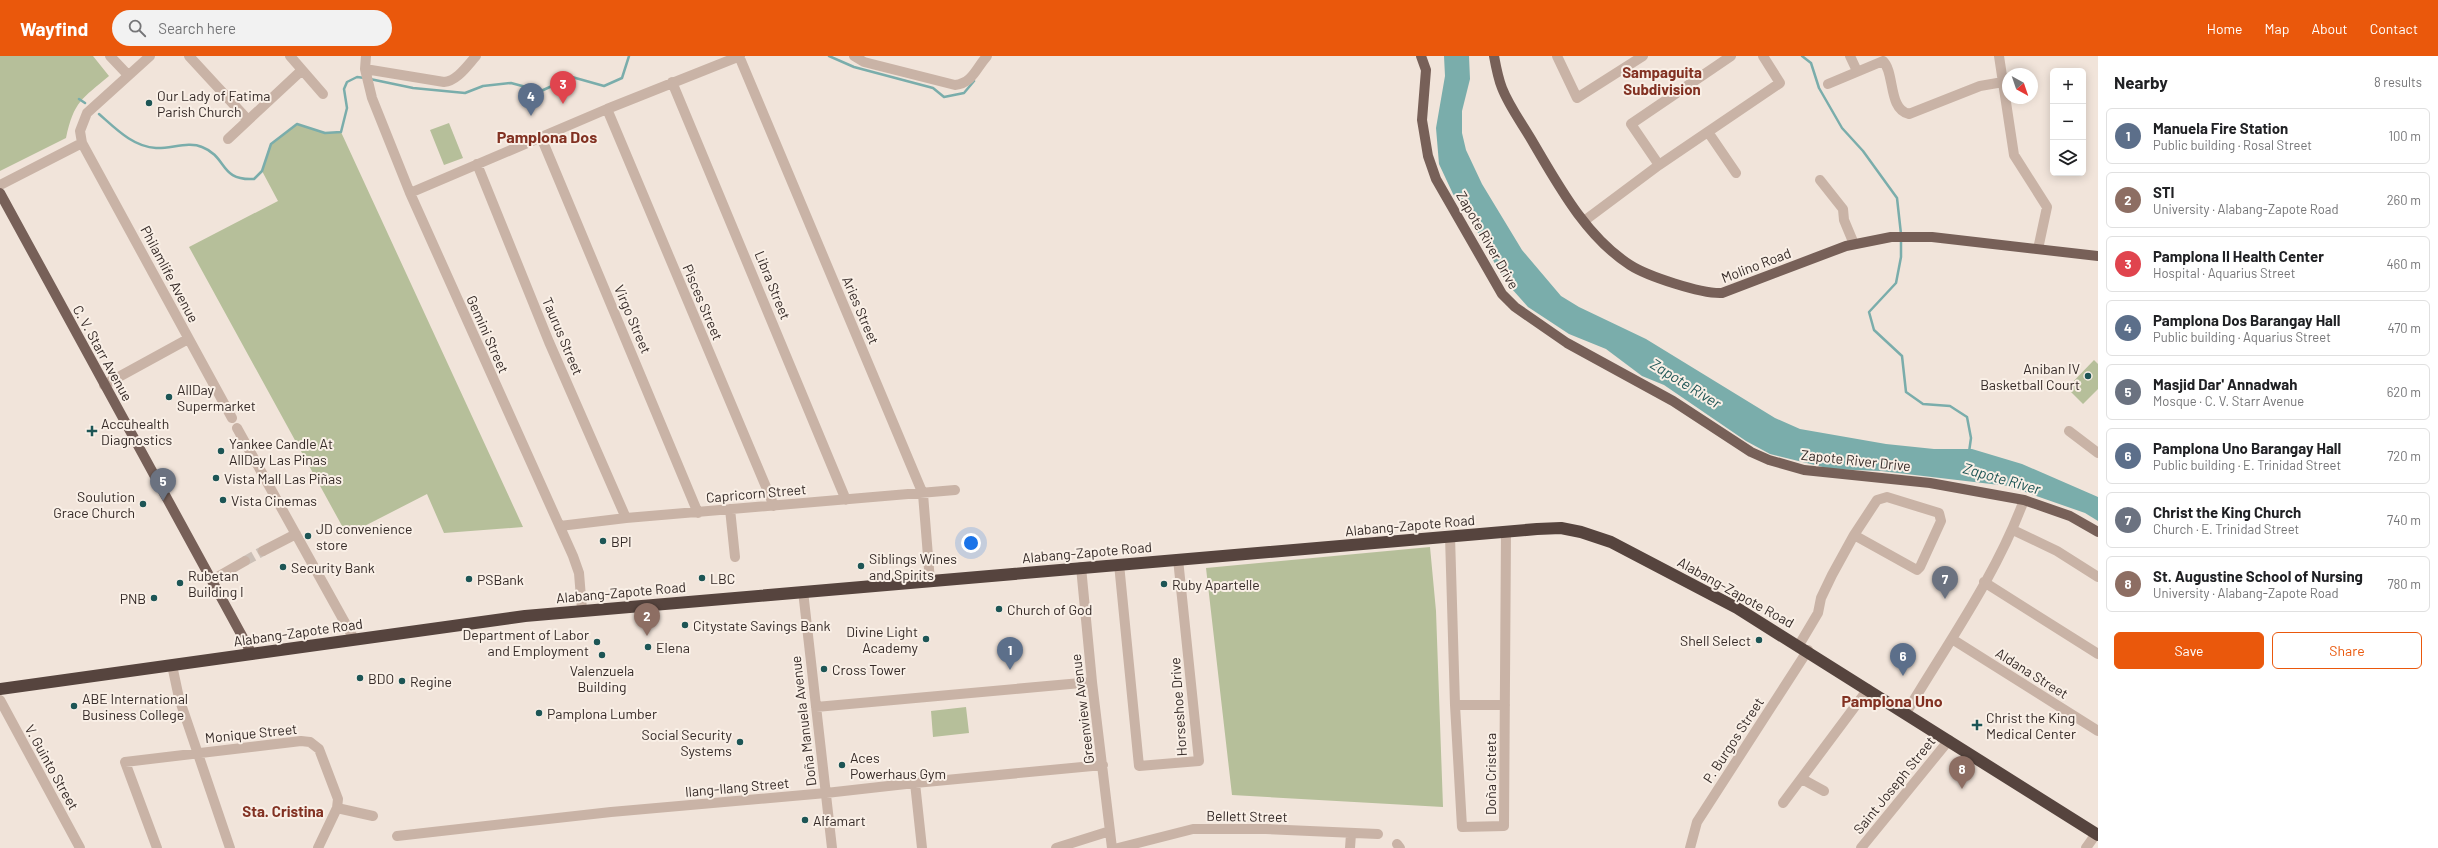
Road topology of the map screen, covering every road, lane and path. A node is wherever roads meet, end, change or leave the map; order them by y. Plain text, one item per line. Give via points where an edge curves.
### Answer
1 (110, 56) edge
2 (150, 56) edge
3 (189, 56) edge
4 (290, 56) edge
5 (366, 56) edge
6 (476, 56) edge
7 (739, 56) edge
8 (854, 56) edge
9 (987, 56) edge
10 (1421, 56) edge
11 (1494, 56) edge
12 (1557, 56) edge
13 (1643, 56) edge
14 (1731, 56) edge
15 (1763, 56) edge
16 (1850, 56) edge
17 (1999, 56) edge
18 (302, 70) junction
19 (1857, 70) junction
20 (128, 75) junction
21 (367, 76) junction
22 (2002, 76) edge
23 (672, 82) junction
24 (2002, 82) edge
25 (1828, 84) dead end
26 (323, 94) dead end
27 (2006, 104) edge
28 (606, 109) junction
29 (248, 120) junction
30 (1708, 132) junction
31 (541, 137) junction
32 (228, 139) dead end
33 (82, 143) junction
34 (477, 164) junction
35 (1659, 165) junction
36 (1736, 173) dead end
37 (1820, 180) dead end
38 (0, 185) edge
39 (0, 193) edge
40 (410, 193) junction
41 (1584, 221) junction
42 (1854, 244) junction
43 (2038, 249) junction
44 (2098, 256) edge
45 (188, 339) junction
46 (104, 385) junction
47 (232, 418) dead end
48 (237, 428) dead end
49 (2068, 430) dead end
50 (2098, 453) edge
51 (955, 490) dead end
52 (923, 494) junction
53 (846, 500) junction
54 (2024, 500) junction
55 (774, 506) junction
56 (730, 509) junction
57 (698, 512) junction
58 (626, 518) junction
59 (560, 526) junction
60 (2013, 530) junction
61 (1506, 532) junction
62 (2098, 532) edge
63 (296, 534) junction
64 (1854, 535) junction
65 (1450, 536) junction
66 (263, 551) tunnel mouth
67 (735, 557) dead end
68 (1178, 559) junction
69 (245, 561) tunnel mouth
70 (1119, 564) junction
71 (1081, 567) junction
72 (2098, 577) edge
73 (212, 580) junction
74 (930, 581) junction
75 (1984, 582) junction
76 (803, 591) junction
77 (582, 610) junction
78 (1952, 638) junction
79 (354, 639) junction
80 (1803, 648) junction
81 (252, 654) junction
82 (2098, 654) edge
83 (172, 666) junction
84 (1092, 682) junction
85 (1868, 688) junction
86 (0, 689) edge
87 (0, 700) edge
88 (1505, 704) junction
89 (1455, 705) junction
90 (816, 707) junction
91 (1906, 713) junction
92 (2098, 731) edge
93 (1950, 740) junction
94 (196, 753) junction
95 (1103, 765) junction
96 (1802, 779) junction
97 (915, 782) junction
98 (1824, 792) dead end
99 (826, 793) junction
100 (1783, 803) dead end
101 (337, 808) junction
102 (373, 816) dead end
103 (1110, 831) junction
104 (1351, 834) junction
105 (1378, 834) dead end
106 (2097, 835) edge
107 (397, 836) dead end
108 (80, 848) edge
109 (156, 848) edge
110 (230, 848) edge
111 (318, 848) edge
112 (832, 848) edge
113 (922, 848) edge
114 (1056, 848) edge
115 (1112, 848) edge
116 (1118, 848) edge
117 (1350, 848) edge
118 (1690, 848) edge
119 (1861, 848) edge
120 (2086, 848) edge

1 - 20 street
2 - 20 street
3 - 29 street
4 - 18 street
5 - 21 street
6 - 21 street via 450,82
7 - 23 street
7 - 52 street, Aries Street
8 - 9 street via 864,62 955,85 965,84 973,77
10 - 54 main road, Zapote River Drive via 1426,70 1422,120 1428,156 1436,179 1502,294 1515,307 1567,343 1673,401 1751,452 1769,460 1804,470 1930,483
11 - 41 main road, Molino Road via 1500,82 1509,102 1551,173
12 - 13 street via 1577,98
14 - 35 street via 1631,124
15 - 30 street via 1780,83
16 - 19 street
17 - 22 street
18 - 26 street
18 - 29 street
19 - 24 street via 1878,62 1885,63 1895,98 1902,110 1909,114 1980,86
19 - 25 street
20 - 33 street via 87,113 80,131
21 - 40 street, Gemini Street via 372,98
23 - 28 street
23 - 53 street, Libra Street
27 - 43 street via 2014,156 2046,207
28 - 31 street
28 - 55 street, Pisces Street
29 - 32 street
30 - 35 street
30 - 36 street
31 - 34 street
31 - 57 street, Virgo Street
33 - 38 street
33 - 45 street, Philamlife Avenue
34 - 40 street
34 - 58 street, Taurus Street via 549,342
35 - 41 street
37 - 42 street via 1843,209 1844,220
39 - 46 main road, C. V. Starr Avenue
40 - 59 street, Gemini Street
41 - 42 main road, Molino Road via 1630,265 1664,279 1714,293 1730,291
42 - 43 main road, Molino Road via 1891,236 1907,236
43 - 44 main road, Molino Road
45 - 46 street
45 - 47 street, Philamlife Avenue
46 - 73 main road, C. V. Starr Avenue
48 - 63 street
49 - 50 street
51 - 52 street, Capricorn Street
52 - 53 street, Capricorn Street
52 - 74 street, Aries Street
53 - 55 street, Capricorn Street
54 - 60 street
54 - 62 main road, Zapote River Drive via 2070,516
55 - 56 street, Capricorn Street
56 - 57 street, Capricorn Street
56 - 67 street
57 - 58 street, Capricorn Street
58 - 59 street, Capricorn Street
59 - 77 street, Gemini Street via 579,573
60 - 72 street via 2057,551
60 - 75 street
61 - 65 highway, Alabang-Zapote Road
61 - 80 highway, Alabang-Zapote Road via 1561,528 1611,542 1737,608
61 - 88 street, Doña Cristeta
63 - 66 street
63 - 79 street
64 - 64 street, P. Burgos Street via 1875,503 1884,497 1939,513 1941,517 1917,570
64 - 80 street, P. Burgos Street via 1821,597 1817,615
65 - 68 highway, Alabang-Zapote Road
65 - 89 street, Doña Cristeta
68 - 70 highway, Alabang-Zapote Road
68 - 70 street, Horseshoe Drive via 1199,761 1140,766
69 - 73 street
70 - 71 highway, Alabang-Zapote Road
71 - 74 highway, Alabang-Zapote Road
71 - 84 street, Greenview Avenue
73 - 81 main road, C. V. Starr Avenue
74 - 76 highway, Alabang-Zapote Road
75 - 78 street
75 - 82 street
76 - 77 highway, Alabang-Zapote Road
76 - 90 street, Doña Manuela Avenue
77 - 79 highway, Alabang-Zapote Road
78 - 91 street
78 - 92 street, Aldana Street
79 - 81 highway, Alabang-Zapote Road
80 - 85 highway, Alabang-Zapote Road
80 - 118 street, P. Burgos Street via 1697,822
81 - 83 highway, Alabang-Zapote Road
83 - 86 highway, Alabang-Zapote Road
83 - 94 street via 178,698
84 - 90 street
84 - 95 street, Greenview Avenue
85 - 91 highway, Alabang-Zapote Road
85 - 96 street
87 - 108 street, V. Guinto Street
88 - 89 street
88 - 89 street, Doña Cristeta via 1504,826 1462,828
90 - 99 street, Doña Manuela Avenue
91 - 93 highway, Alabang-Zapote Road
93 - 106 highway, Alabang-Zapote Road
93 - 119 street, Saint Joseph Street
94 - 101 street, Monique Street via 310,742 323,756 336,791
94 - 109 street, Monique Street via 125,762
94 - 110 street
95 - 97 street, Ilang-Ilang Street
95 - 103 street, Greenview Avenue
96 - 98 street
96 - 100 street
97 - 99 street, Ilang-Ilang Street
97 - 113 street
99 - 107 street, Ilang-Ilang Street via 610,812
99 - 112 street, Doña Manuela Avenue
101 - 102 street
101 - 111 street
103 - 114 street
103 - 115 street, Greenview Avenue
104 - 105 street, Bellett Street
104 - 116 street, Bellett Street via 1266,829 1193,829
104 - 117 street
106 - 120 street

